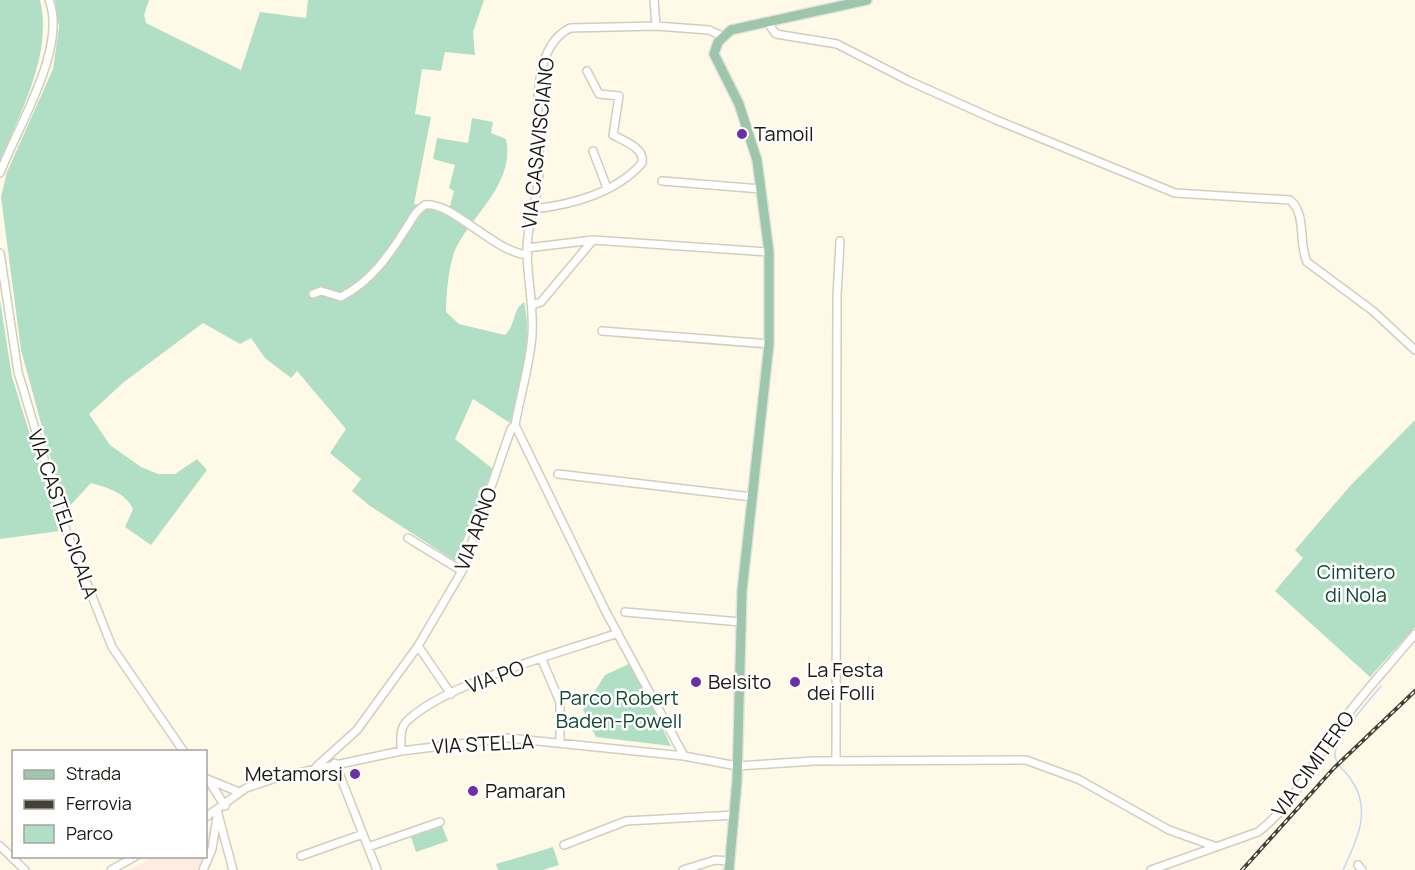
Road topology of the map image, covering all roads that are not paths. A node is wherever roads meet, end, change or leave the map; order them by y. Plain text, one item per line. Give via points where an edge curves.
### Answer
1 (49, 0) edge
2 (654, 0) edge
3 (867, 0) edge
4 (767, 22) junction
5 (656, 26) junction
6 (722, 36) junction
7 (587, 71) dead end
8 (593, 151) dead end
9 (0, 173) edge
10 (662, 181) dead end
11 (607, 188) junction
12 (760, 189) junction
13 (533, 209) junction
14 (593, 240) junction
15 (840, 241) dead end
16 (527, 251) junction
17 (769, 252) junction
18 (0, 253) edge
19 (314, 294) dead end
20 (532, 305) junction
21 (602, 331) dead end
22 (769, 344) junction
23 (1415, 350) edge
24 (515, 425) junction
25 (558, 474) dead end
26 (752, 497) junction
27 (408, 538) dead end
28 (462, 571) junction
29 (625, 612) dead end
30 (741, 622) junction
31 (618, 633) junction
32 (1415, 634) edge
33 (418, 646) junction
34 (542, 660) junction
35 (451, 694) junction
36 (560, 742) junction
37 (183, 750) edge
38 (401, 751) junction
39 (684, 756) junction
40 (836, 761) junction
41 (335, 763) junction
42 (737, 766) junction
43 (316, 767) junction
44 (207, 778) edge
45 (207, 779) edge
46 (239, 792) junction
47 (225, 806) junction
48 (218, 811) junction
49 (735, 815) junction
50 (207, 816) edge
51 (440, 822) dead end
52 (363, 834) junction
53 (564, 844) dead end
54 (0, 846) edge
55 (1214, 846) junction
56 (368, 847) junction
57 (212, 849) junction
58 (228, 850) junction
59 (301, 856) dead end
60 (132, 858) edge
61 (730, 866) edge
62 (24, 870) edge
63 (111, 870) edge
64 (203, 870) edge
65 (233, 870) edge
66 (377, 870) edge
67 (683, 870) edge
68 (1151, 870) edge

1 - 9 street via 54,22 50,52
2 - 5 street
3 - 4 main road
4 - 6 main road via 731,30
4 - 23 street via 776,34 837,44 983,114 1175,193 1290,200 1300,218 1307,262 1373,311
5 - 6 street, VIA CASAVISCIANO via 709,30
5 - 13 street, VIA CASAVISCIANO via 570,28 549,46 539,94 539,172
6 - 12 main road via 715,48 715,60 739,104 758,160
7 - 11 street via 598,94 620,96 613,135 637,149 644,159 640,166
8 - 11 street
10 - 12 street
11 - 13 street via 563,206
12 - 17 main road
13 - 16 street, VIA CASAVISCIANO
14 - 16 street
14 - 17 street
14 - 20 street via 541,302
15 - 40 street
16 - 19 street via 508,251 442,209 425,205 414,213 369,278 341,297 321,291
16 - 20 street, VIA ARNO
17 - 22 main road
18 - 37 street, VIA CASTEL CICALA via 18,372 64,525 112,647
20 - 24 street, VIA ARNO via 532,337
21 - 22 street
22 - 26 main road
24 - 28 street, VIA ARNO
24 - 31 street
25 - 26 street
26 - 30 main road
27 - 28 street
28 - 33 street, VIA ARNO
29 - 30 street
30 - 42 main road
31 - 34 street, VIA PO
31 - 39 street
32 - 55 street, VIA CIMITERO via 1334,733 1304,783 1271,822 1258,832
33 - 35 street
33 - 43 street, VIA ARNO via 357,730
34 - 35 street, VIA PO
34 - 36 street via 560,702
35 - 38 street, VIA PO via 406,721 400,733
36 - 38 street, VIA STELLA via 508,738
36 - 39 street, VIA STELLA
38 - 41 street, VIA STELLA
39 - 42 street, VIA STELLA
40 - 42 street, VIA STELLA
40 - 55 street, VIA STELLA via 1026,760 1078,779 1169,830
41 - 43 street, VIA STELLA
41 - 52 street
42 - 49 main road
43 - 46 street
44 - 46 street
45 - 47 street
46 - 47 street
47 - 48 street
48 - 50 street
48 - 57 street
48 - 58 street
49 - 53 street via 626,821
49 - 61 main road
51 - 56 street
52 - 56 street
52 - 59 street
54 - 62 street
55 - 68 street, VIA CIMITERO
56 - 66 street
57 - 58 street
57 - 64 street
58 - 65 street
60 - 63 street
61 - 67 street via 715,860

